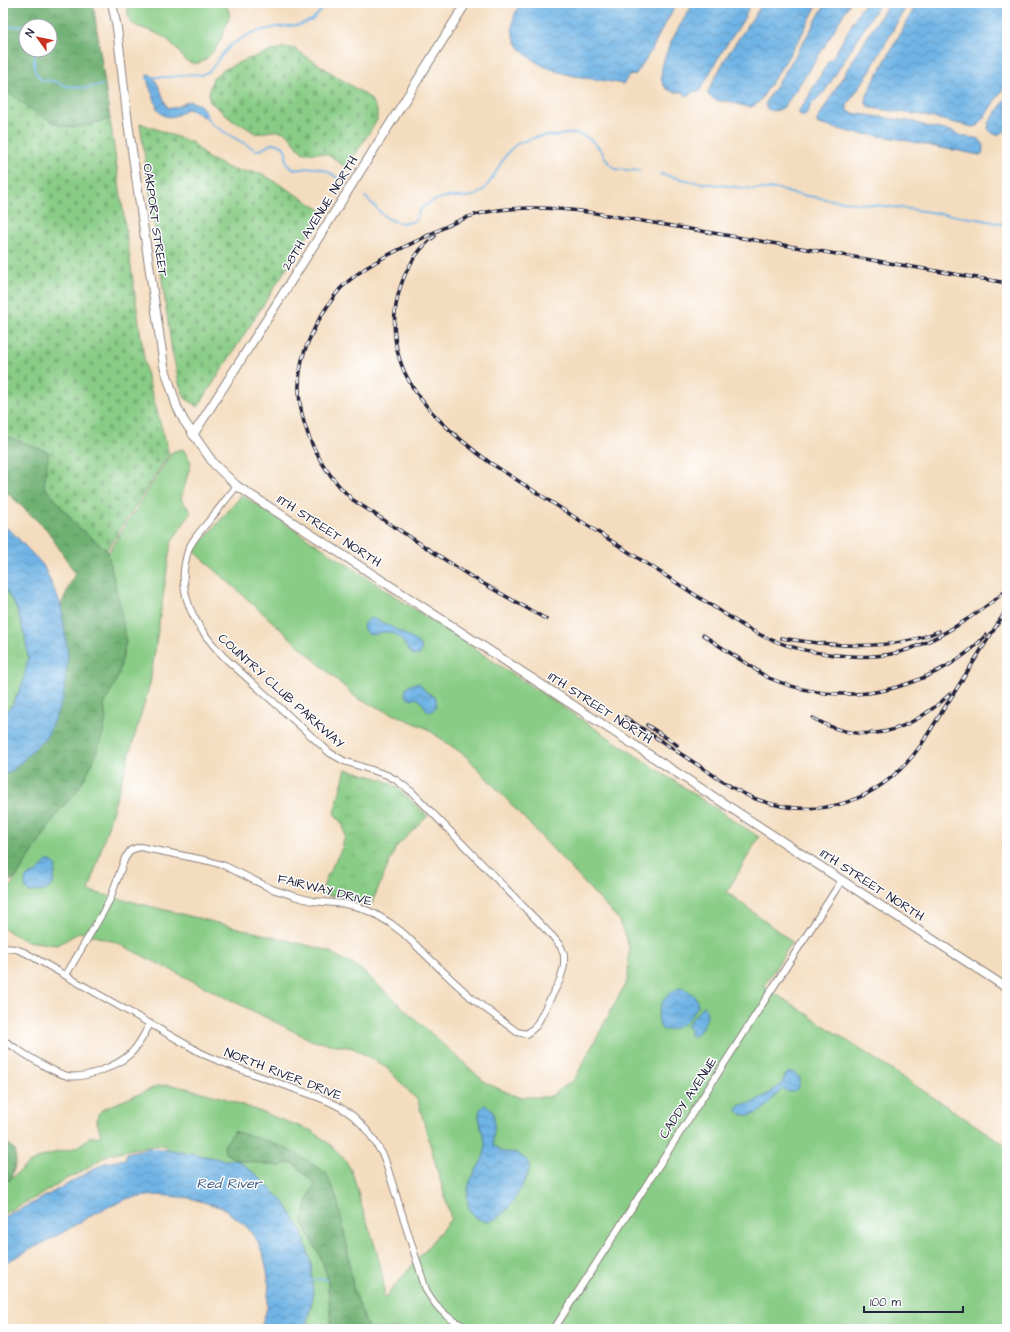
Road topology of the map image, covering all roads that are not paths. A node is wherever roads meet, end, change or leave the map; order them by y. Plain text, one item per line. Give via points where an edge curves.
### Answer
1 (112, 3) edge
2 (466, 3) edge
3 (193, 435) junction
4 (237, 486) junction
5 (842, 880) junction
6 (3, 948) edge
7 (66, 975) junction
8 (1007, 988) edge
9 (150, 1024) junction
10 (527, 1034) joint
11 (6, 1042) dead end
12 (471, 1329) edge
13 (554, 1329) edge

1 - 3 street, OAKPORT STREET via 164,366 177,407
2 - 3 street, 28TH AVENUE NORTH
3 - 4 street, 11TH STREET NORTH via 214,464
4 - 5 street, 11TH STREET NORTH
4 - 10 street, COUNTRY CLUB PARKWAY via 190,546 185,562 185,597 196,621 209,642 224,657 330,753 344,761 387,775 412,792 561,947 564,966 560,980 536,1026
5 - 8 street, 11TH STREET NORTH
5 - 13 street, CADDY AVENUE
6 - 7 street, NORTH RIVER DRIVE via 26,952
7 - 9 street, NORTH RIVER DRIVE
7 - 10 street, FAIRWAY DRIVE via 110,899 125,858 131,850 140,847 209,861 272,889 319,902 345,904 375,914 403,933 474,1000 517,1032
9 - 11 street via 139,1043 121,1062 81,1076 68,1076 55,1071
9 - 12 street, NORTH RIVER DRIVE via 218,1061 335,1105 365,1127 384,1157 426,1290 435,1305 446,1316

